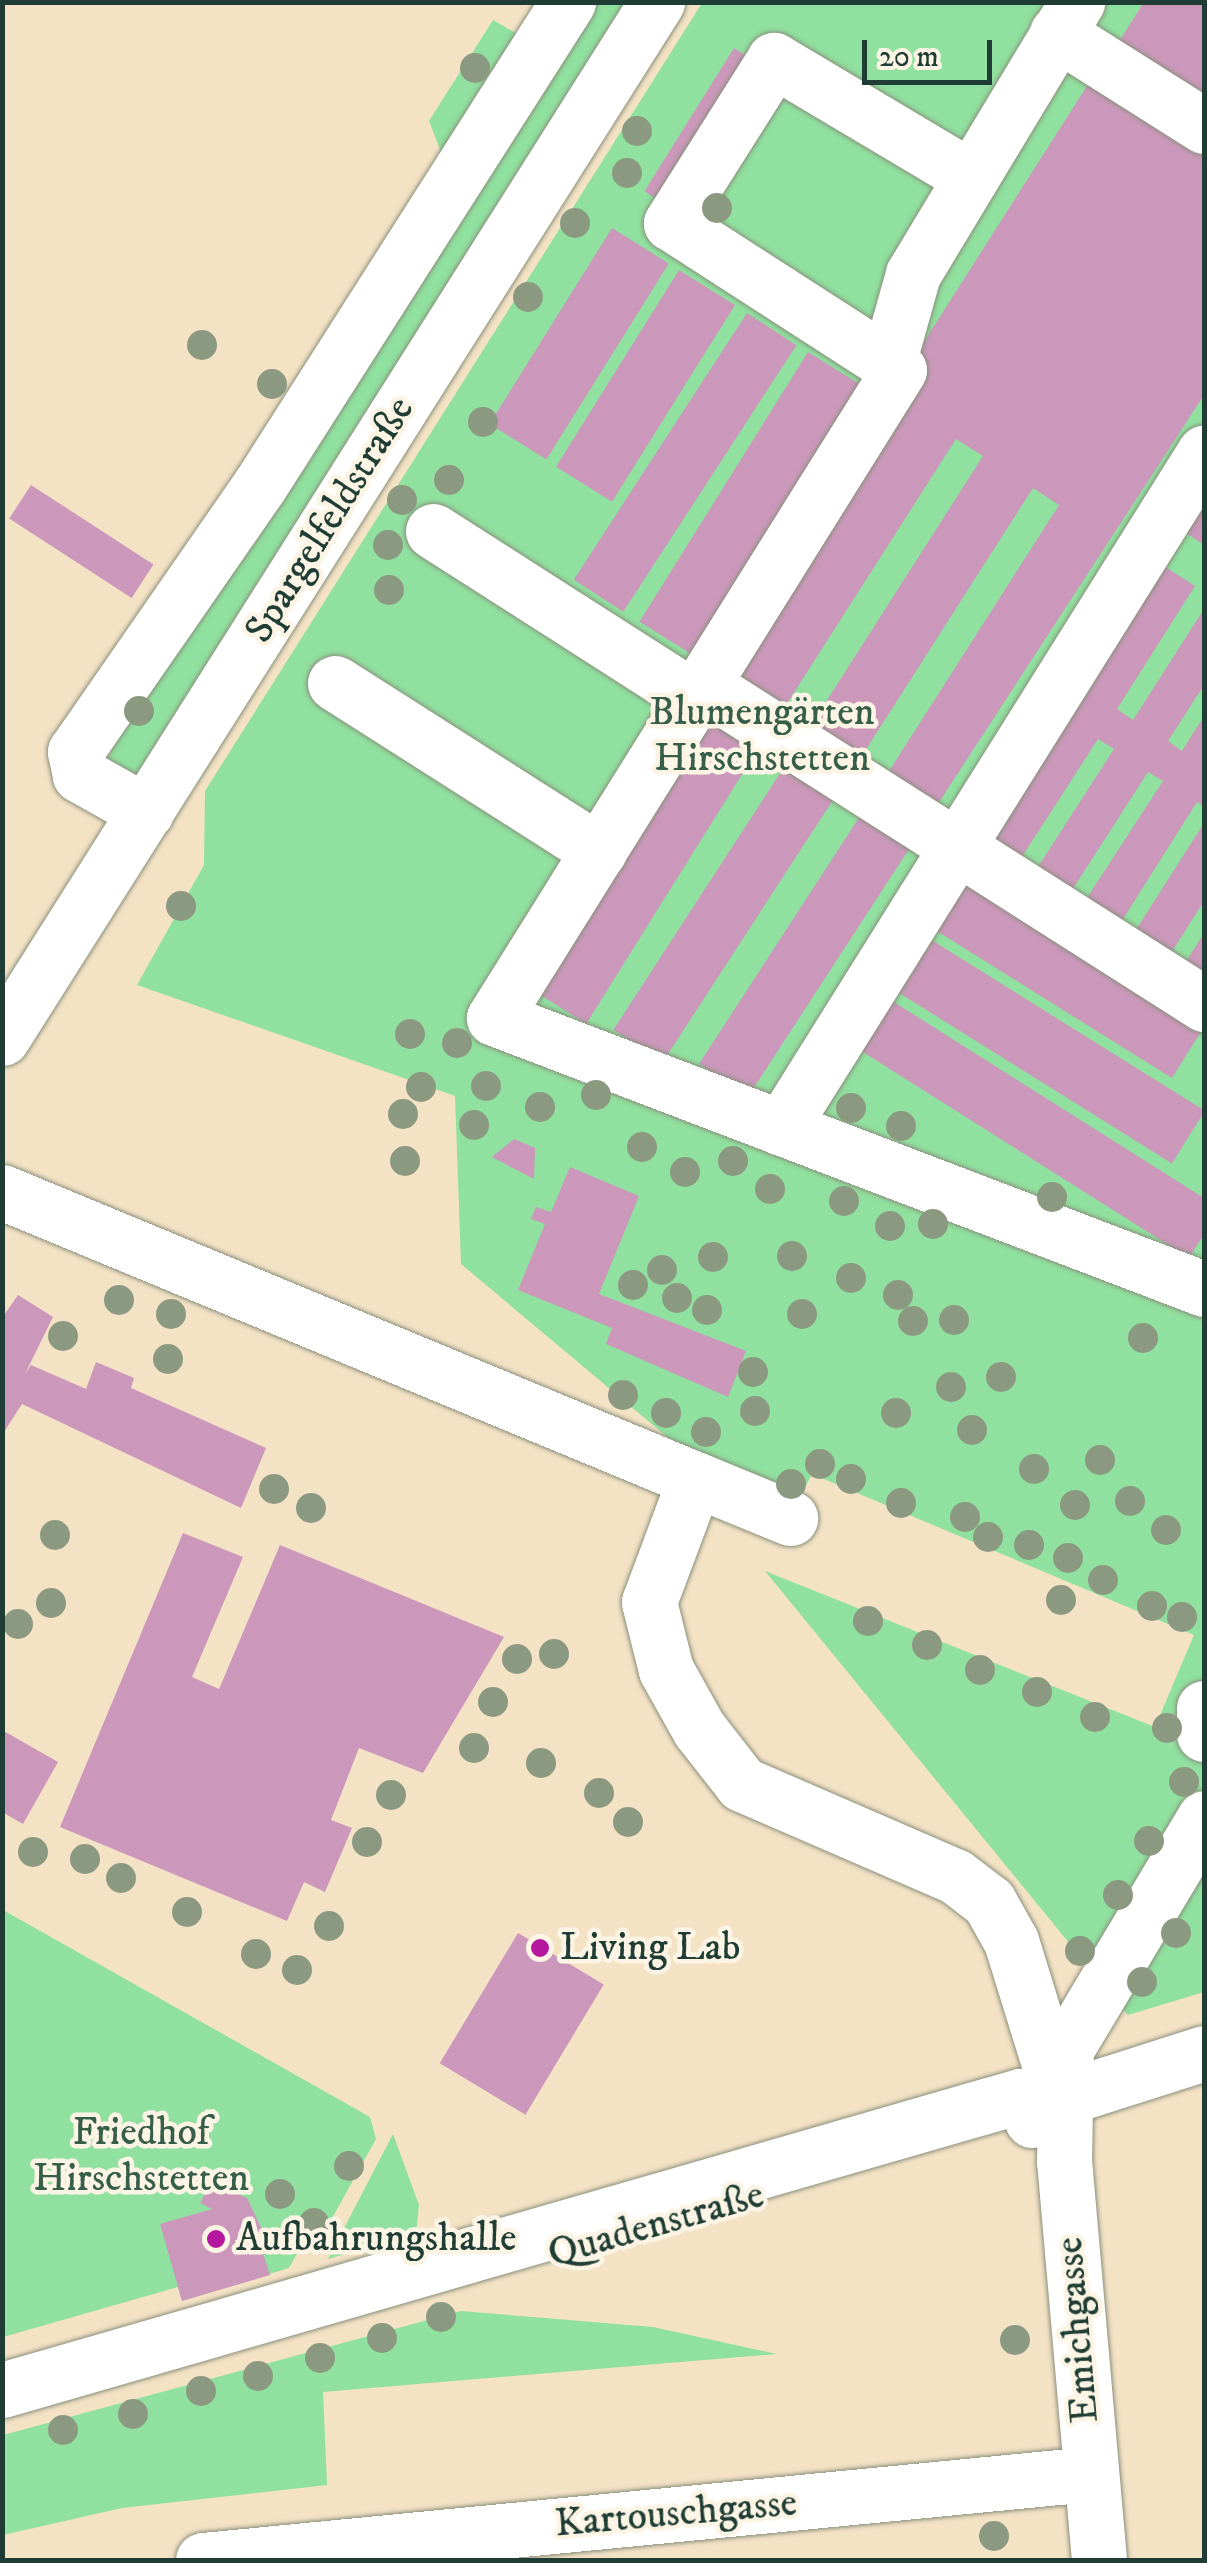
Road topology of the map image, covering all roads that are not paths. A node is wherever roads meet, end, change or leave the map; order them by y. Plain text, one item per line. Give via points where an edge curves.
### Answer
1 (568, 2) edge
2 (657, 2) edge
3 (1067, 18) edge
4 (1204, 126) edge
5 (967, 174) junction
6 (441, 204) junction
7 (501, 249) junction
8 (888, 363) junction
9 (1204, 453) edge
10 (433, 531) dead end
11 (335, 683) dead end
12 (698, 691) junction
13 (146, 812) junction
14 (958, 847) junction
15 (599, 850) junction
16 (1204, 1004) edge
17 (2, 1038) edge
18 (781, 1128) junction
19 (2, 1192) edge
20 (1204, 1289) edge
21 (695, 1479) junction
22 (790, 1518) dead end
23 (1204, 1708) edge
24 (1204, 1734) edge
25 (1204, 1818) edge
26 (1204, 2053) edge
27 (1060, 2099) junction
28 (2, 2390) edge
29 (1090, 2474) junction
30 (203, 2560) edge
31 (1098, 2560) edge

1 - 6 street
2 - 7 street, Spargelfeldstraße
3 - 4 street
3 - 5 street
5 - 8 street via 912,274
5 - 8 street via 774,60 671,222
6 - 7 street
6 - 13 street via 74,752 80,775
7 - 13 street, Spargelfeldstraße
8 - 12 street via 899,370
9 - 14 street
10 - 12 street
11 - 15 street
12 - 14 street
12 - 15 street
13 - 17 street, Spargelfeldstraße
14 - 16 street
14 - 18 street
15 - 18 street via 494,1018
18 - 20 street
19 - 21 street
21 - 22 street
21 - 27 street via 649,1602 666,1670 699,1729 742,1784 955,1876 989,1902 1011,1942
23 - 24 street
25 - 27 street via 1078,2016
26 - 27 street, Quadenstraße
27 - 28 street, Quadenstraße via 1002,2101
27 - 29 street, Emichgasse
29 - 30 street, Kartouschgasse
29 - 31 street, Emichgasse

